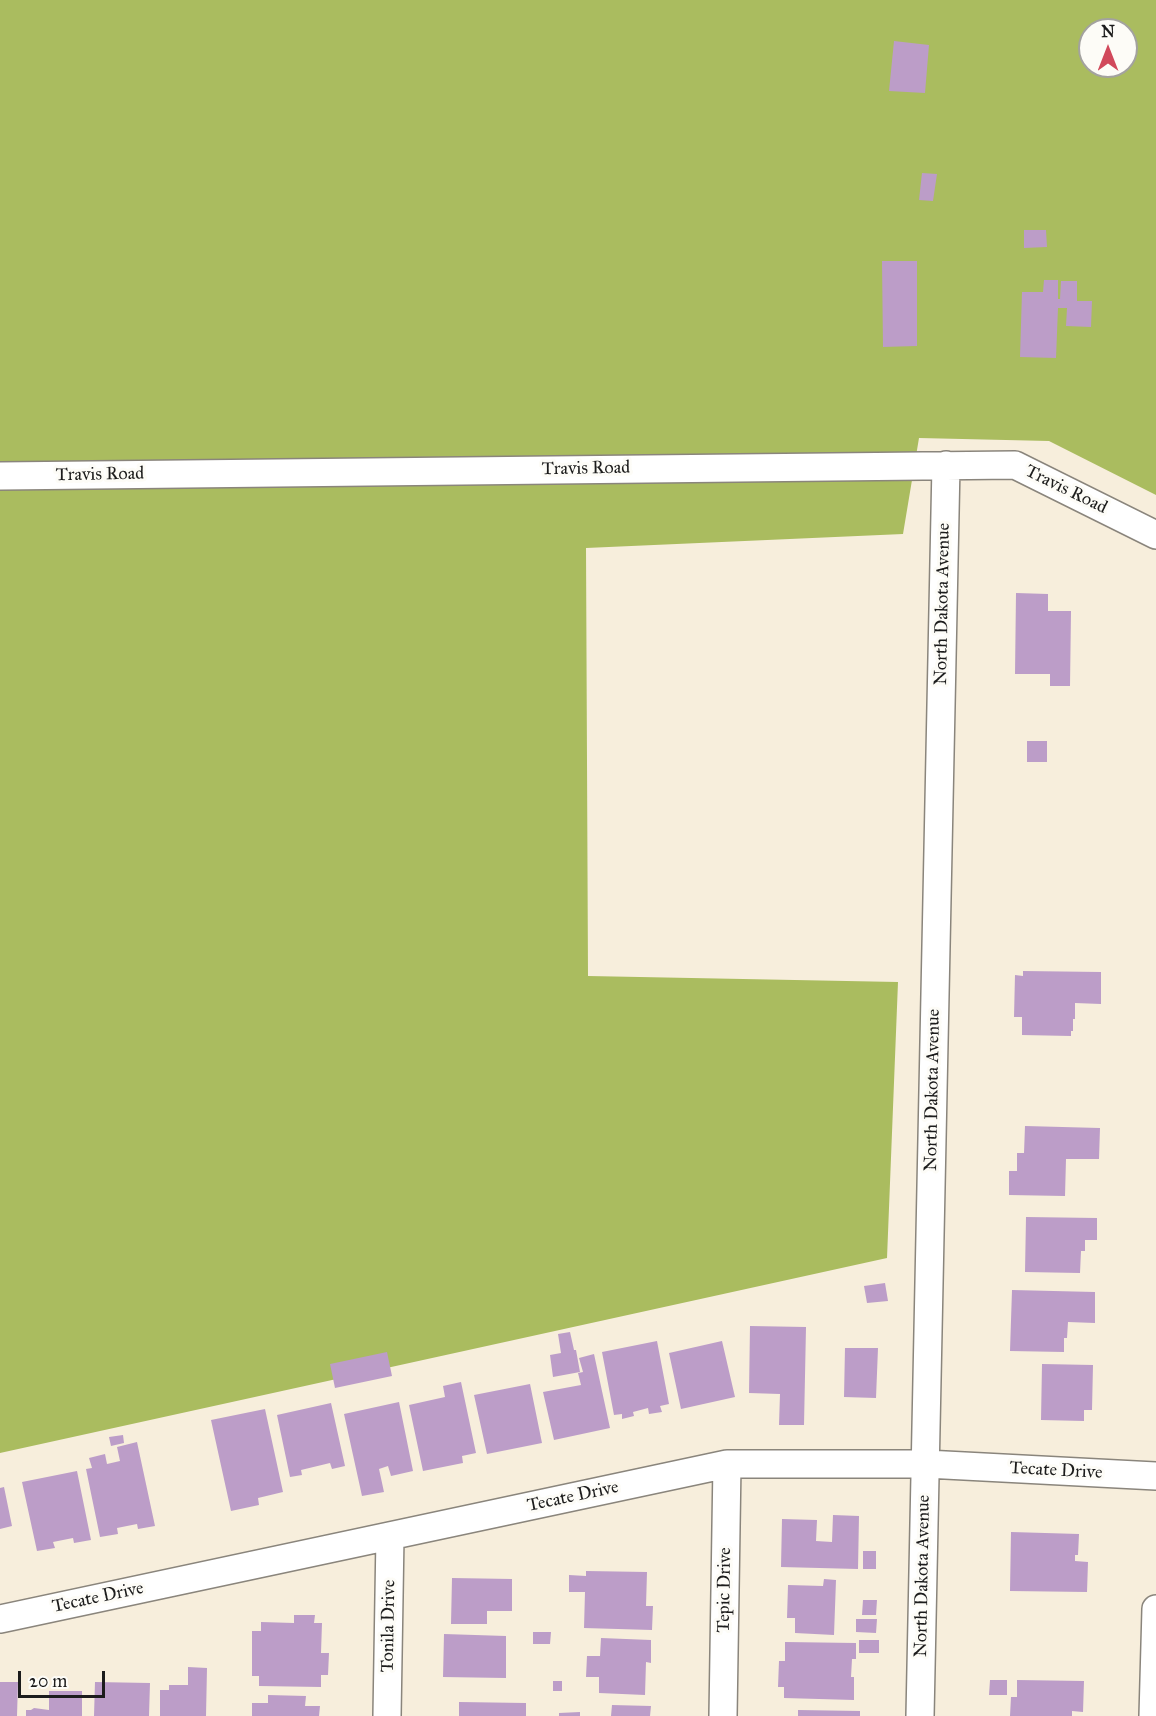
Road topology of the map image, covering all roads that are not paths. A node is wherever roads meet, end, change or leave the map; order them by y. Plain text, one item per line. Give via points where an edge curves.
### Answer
1 (946, 465) junction
2 (0, 476) edge
3 (1156, 535) edge
4 (727, 1464) junction
5 (926, 1464) junction
6 (1156, 1476) edge
7 (390, 1536) junction
8 (1156, 1609) edge
9 (0, 1619) edge
10 (387, 1716) edge
11 (723, 1716) edge
12 (920, 1716) edge
13 (1153, 1716) edge

1 - 2 street, Travis Road
1 - 3 street, Travis Road via 1015,465
1 - 5 street, North Dakota Avenue
4 - 5 street, Tecate Drive
4 - 7 street, Tecate Drive
4 - 11 street, Tepic Drive
5 - 6 street, Tecate Drive
5 - 12 street, North Dakota Avenue
7 - 9 street, Tecate Drive
7 - 10 street, Tonila Drive
8 - 13 street

